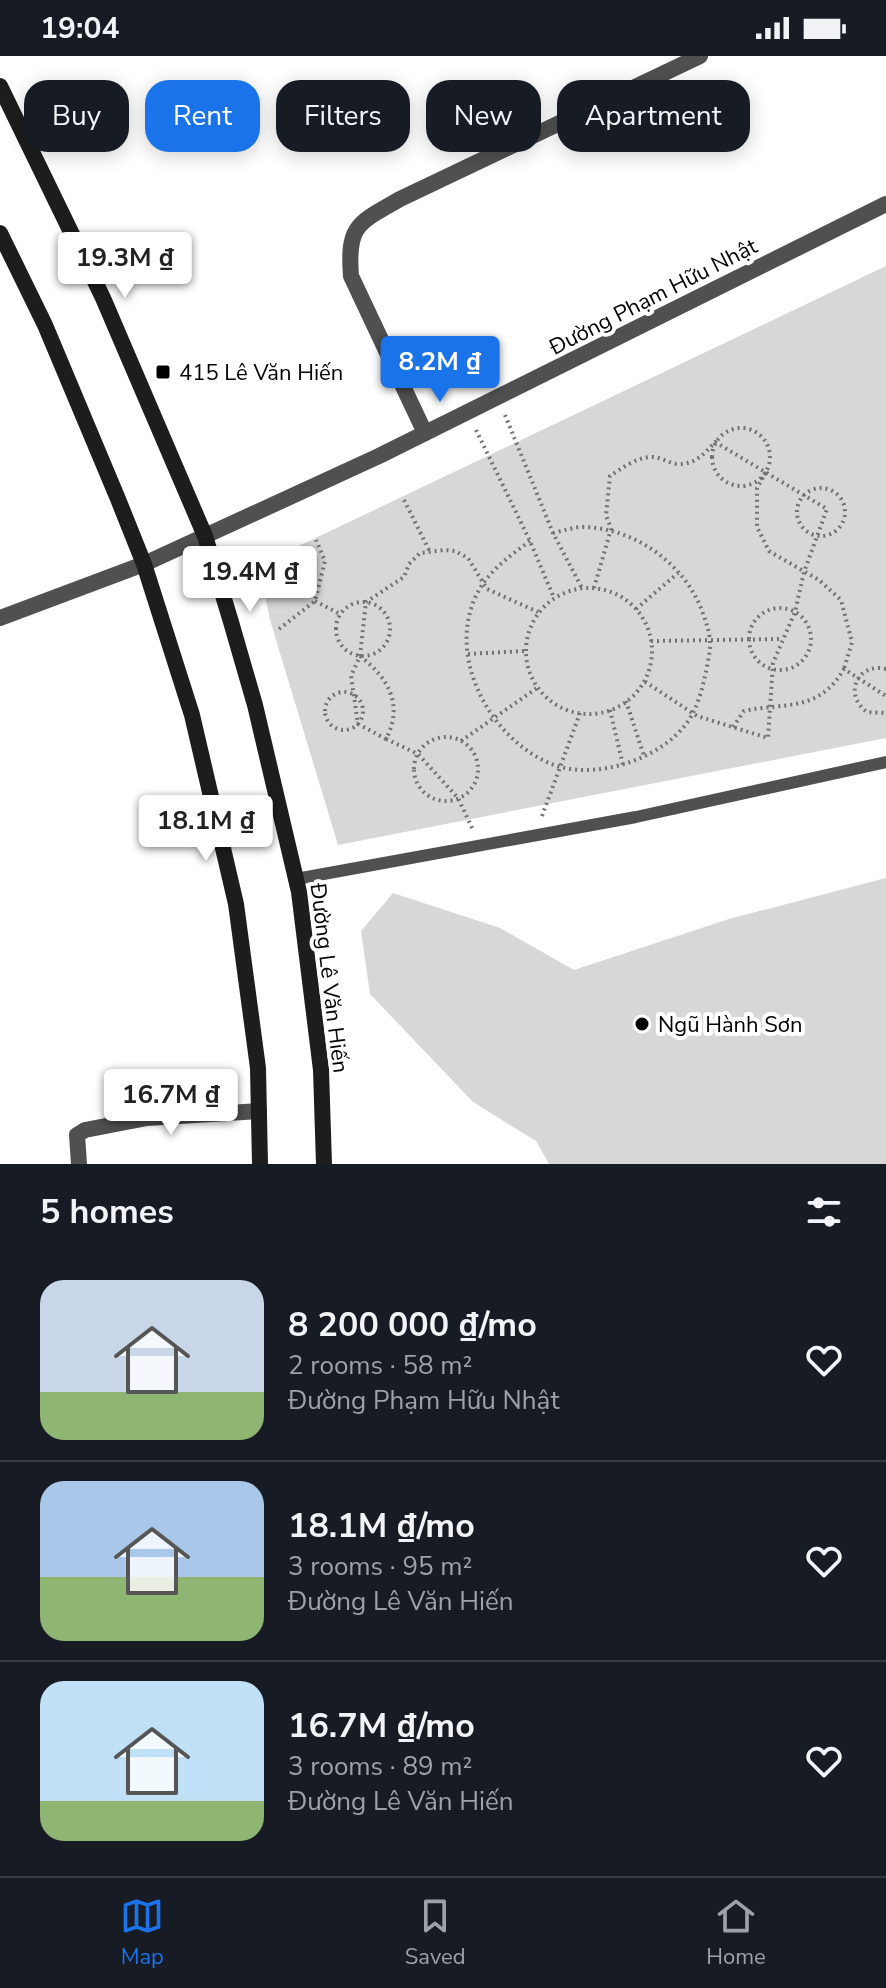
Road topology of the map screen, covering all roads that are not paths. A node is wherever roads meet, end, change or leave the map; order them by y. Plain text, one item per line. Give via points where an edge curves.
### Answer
1 (700, 56) edge
2 (0, 86) edge
3 (886, 204) edge
4 (0, 233) edge
5 (425, 433) junction
6 (205, 536) junction
7 (144, 564) junction
8 (0, 618) edge
9 (886, 762) edge
10 (296, 879) junction
11 (259, 1111) junction
12 (79, 1164) edge
13 (260, 1164) edge
14 (324, 1164) edge

1 - 5 street via 400,199 352,233 351,276
2 - 6 main road, Đường Lê Văn Hiến via 103,298
3 - 5 street, Đường Phạm Hữu Nhật
4 - 7 main road via 45,325
5 - 6 street, Đường Phạm Hữu Nhật
6 - 7 street, Đường Phạm Hữu Nhật
6 - 10 main road, Đường Lê Văn Hiến via 255,705
7 - 8 street, Đường Phạm Hữu Nhật
7 - 11 main road via 192,715 236,904
9 - 10 lane via 636,817
10 - 14 main road, Đường Lê Văn Hiến via 321,1070
11 - 12 street via 147,1118 85,1130 77,1135
11 - 13 main road

